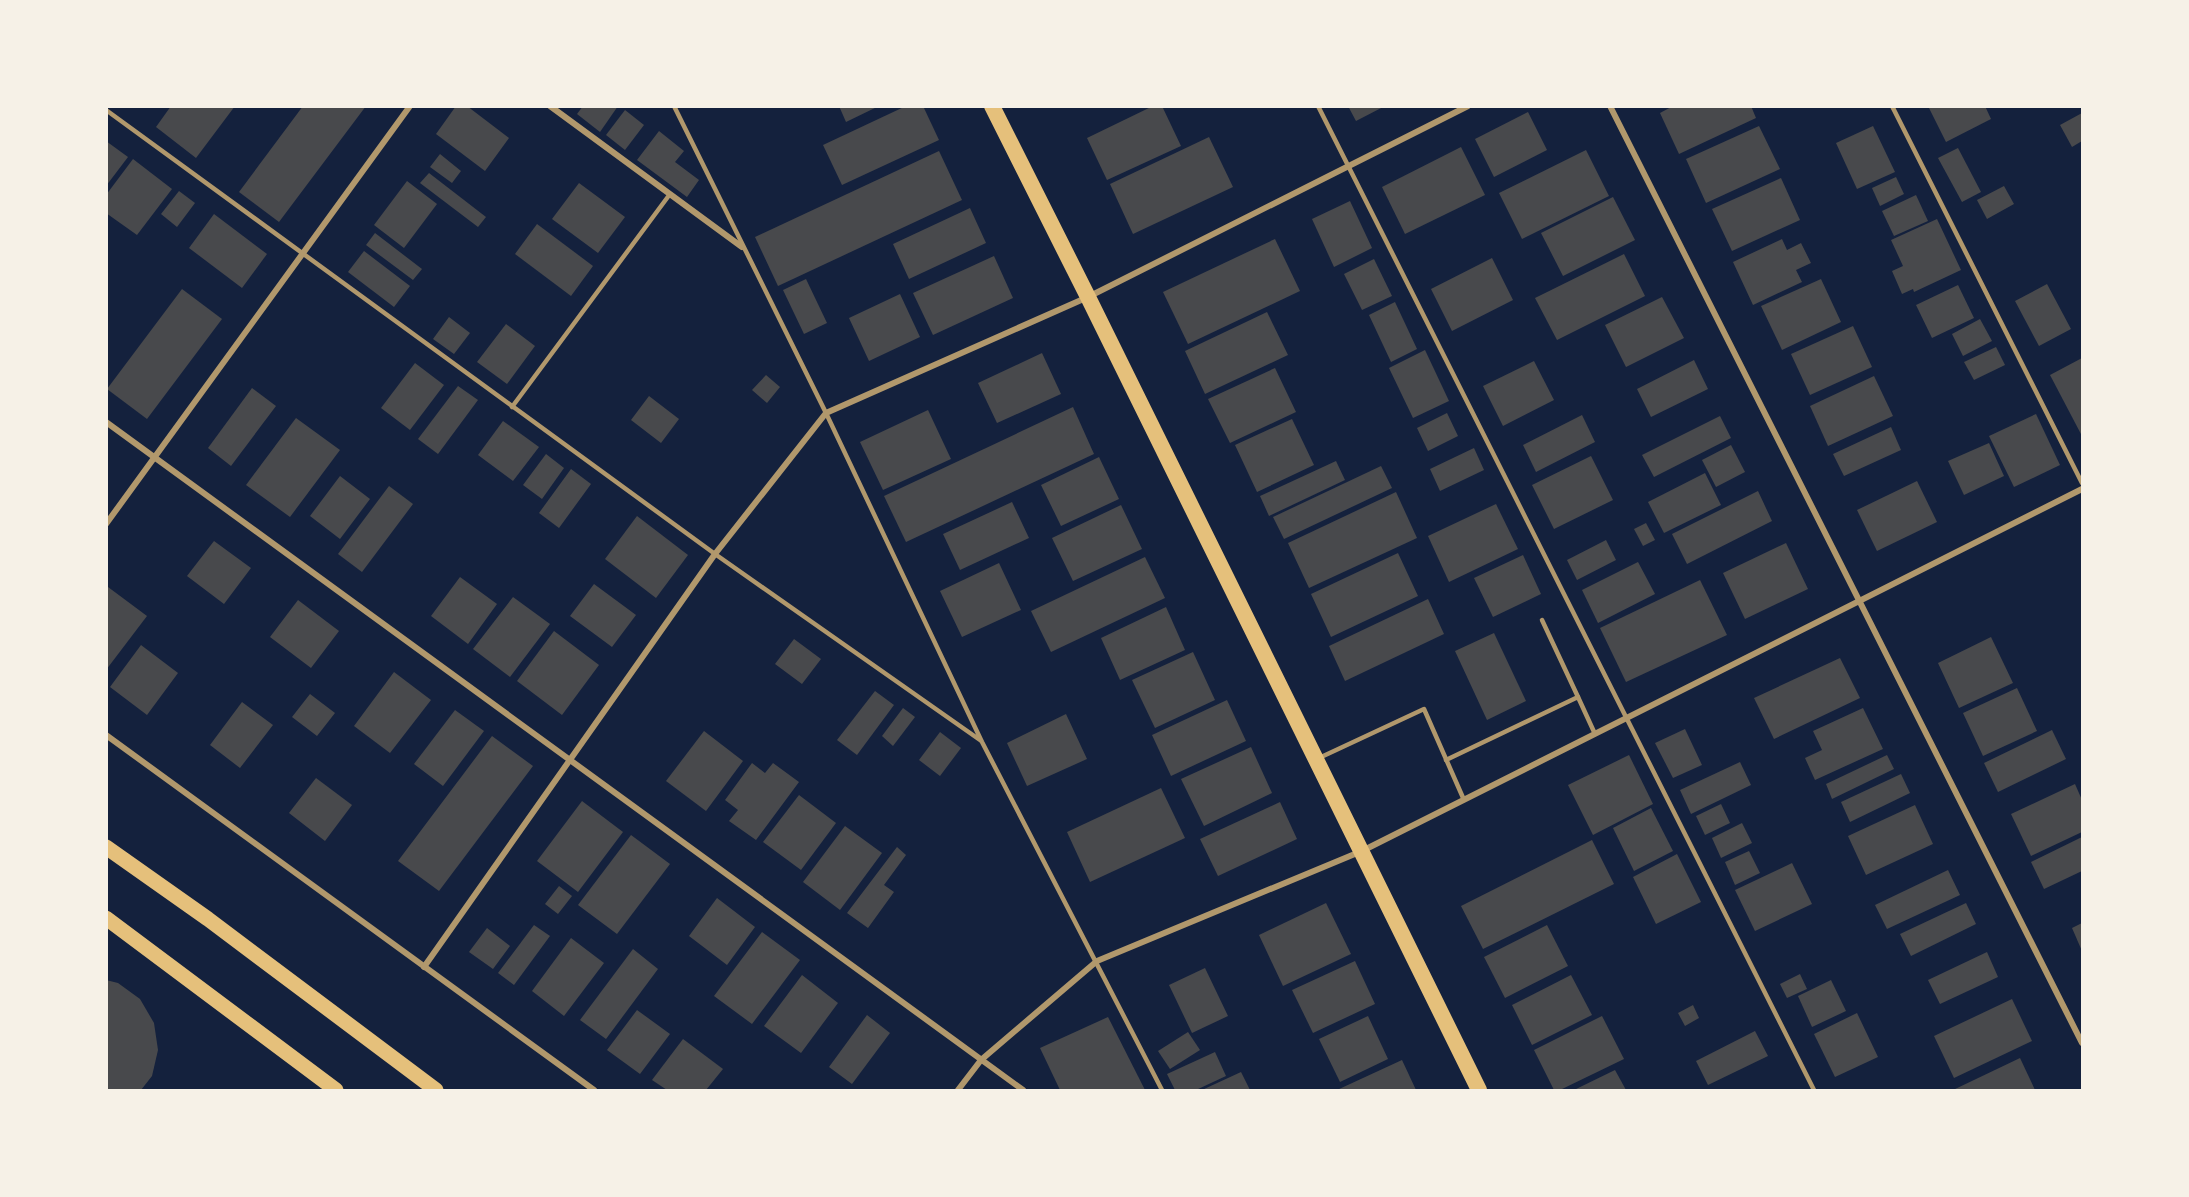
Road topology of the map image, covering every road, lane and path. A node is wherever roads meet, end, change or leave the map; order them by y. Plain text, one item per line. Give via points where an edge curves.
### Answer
1 (410, 106) edge
2 (550, 106) edge
3 (674, 106) edge
4 (992, 106) edge
5 (1318, 106) edge
6 (1468, 106) edge
7 (1610, 106) edge
8 (1892, 106) edge
9 (106, 110) edge
10 (1348, 167) junction
11 (670, 194) junction
12 (742, 247) junction
13 (303, 254) junction
14 (1088, 297) junction
15 (512, 407) junction
16 (826, 413) junction
17 (106, 422) edge
18 (155, 458) junction
19 (2082, 483) edge
20 (2082, 489) edge
21 (106, 525) edge
22 (715, 554) junction
23 (1860, 601) junction
24 (1542, 620) dead end
25 (1578, 697) junction
26 (1626, 718) junction
27 (1595, 734) junction
28 (106, 735) edge
29 (982, 742) junction
30 (570, 760) junction
31 (1317, 760) junction
32 (1446, 760) junction
33 (1464, 800) junction
34 (106, 847) edge
35 (1362, 851) junction
36 (106, 918) edge
37 (1097, 961) junction
38 (424, 967) junction
39 (2082, 1043) edge
40 (981, 1060) junction
41 (336, 1090) edge
42 (436, 1090) edge
43 (594, 1090) edge
44 (958, 1090) edge
45 (1023, 1090) edge
46 (1162, 1090) edge
47 (1479, 1090) edge
48 (1814, 1090) edge

1 - 13 street
2 - 11 street
3 - 12 lane
4 - 14 highway
5 - 10 lane
6 - 10 street
7 - 23 street
8 - 19 lane
9 - 13 lane
10 - 14 street
10 - 26 lane
11 - 12 street
11 - 15 lane
12 - 16 lane
13 - 15 lane
13 - 18 street
14 - 16 street
14 - 31 highway
15 - 22 lane
16 - 22 street
16 - 29 lane
17 - 18 street
18 - 21 street
18 - 30 street
20 - 23 street
22 - 29 lane
22 - 30 street
23 - 26 street
23 - 39 street
24 - 25 lane
25 - 27 lane
25 - 32 lane
26 - 27 street
26 - 48 lane
27 - 33 street
28 - 38 street
29 - 37 lane
30 - 38 street
30 - 40 street
31 - 32 lane via 1424,709
31 - 35 highway
32 - 33 lane
33 - 35 street
34 - 42 main road
35 - 37 street
35 - 47 highway
36 - 41 main road
37 - 40 street
37 - 46 lane
38 - 43 street
40 - 44 street
40 - 45 street

